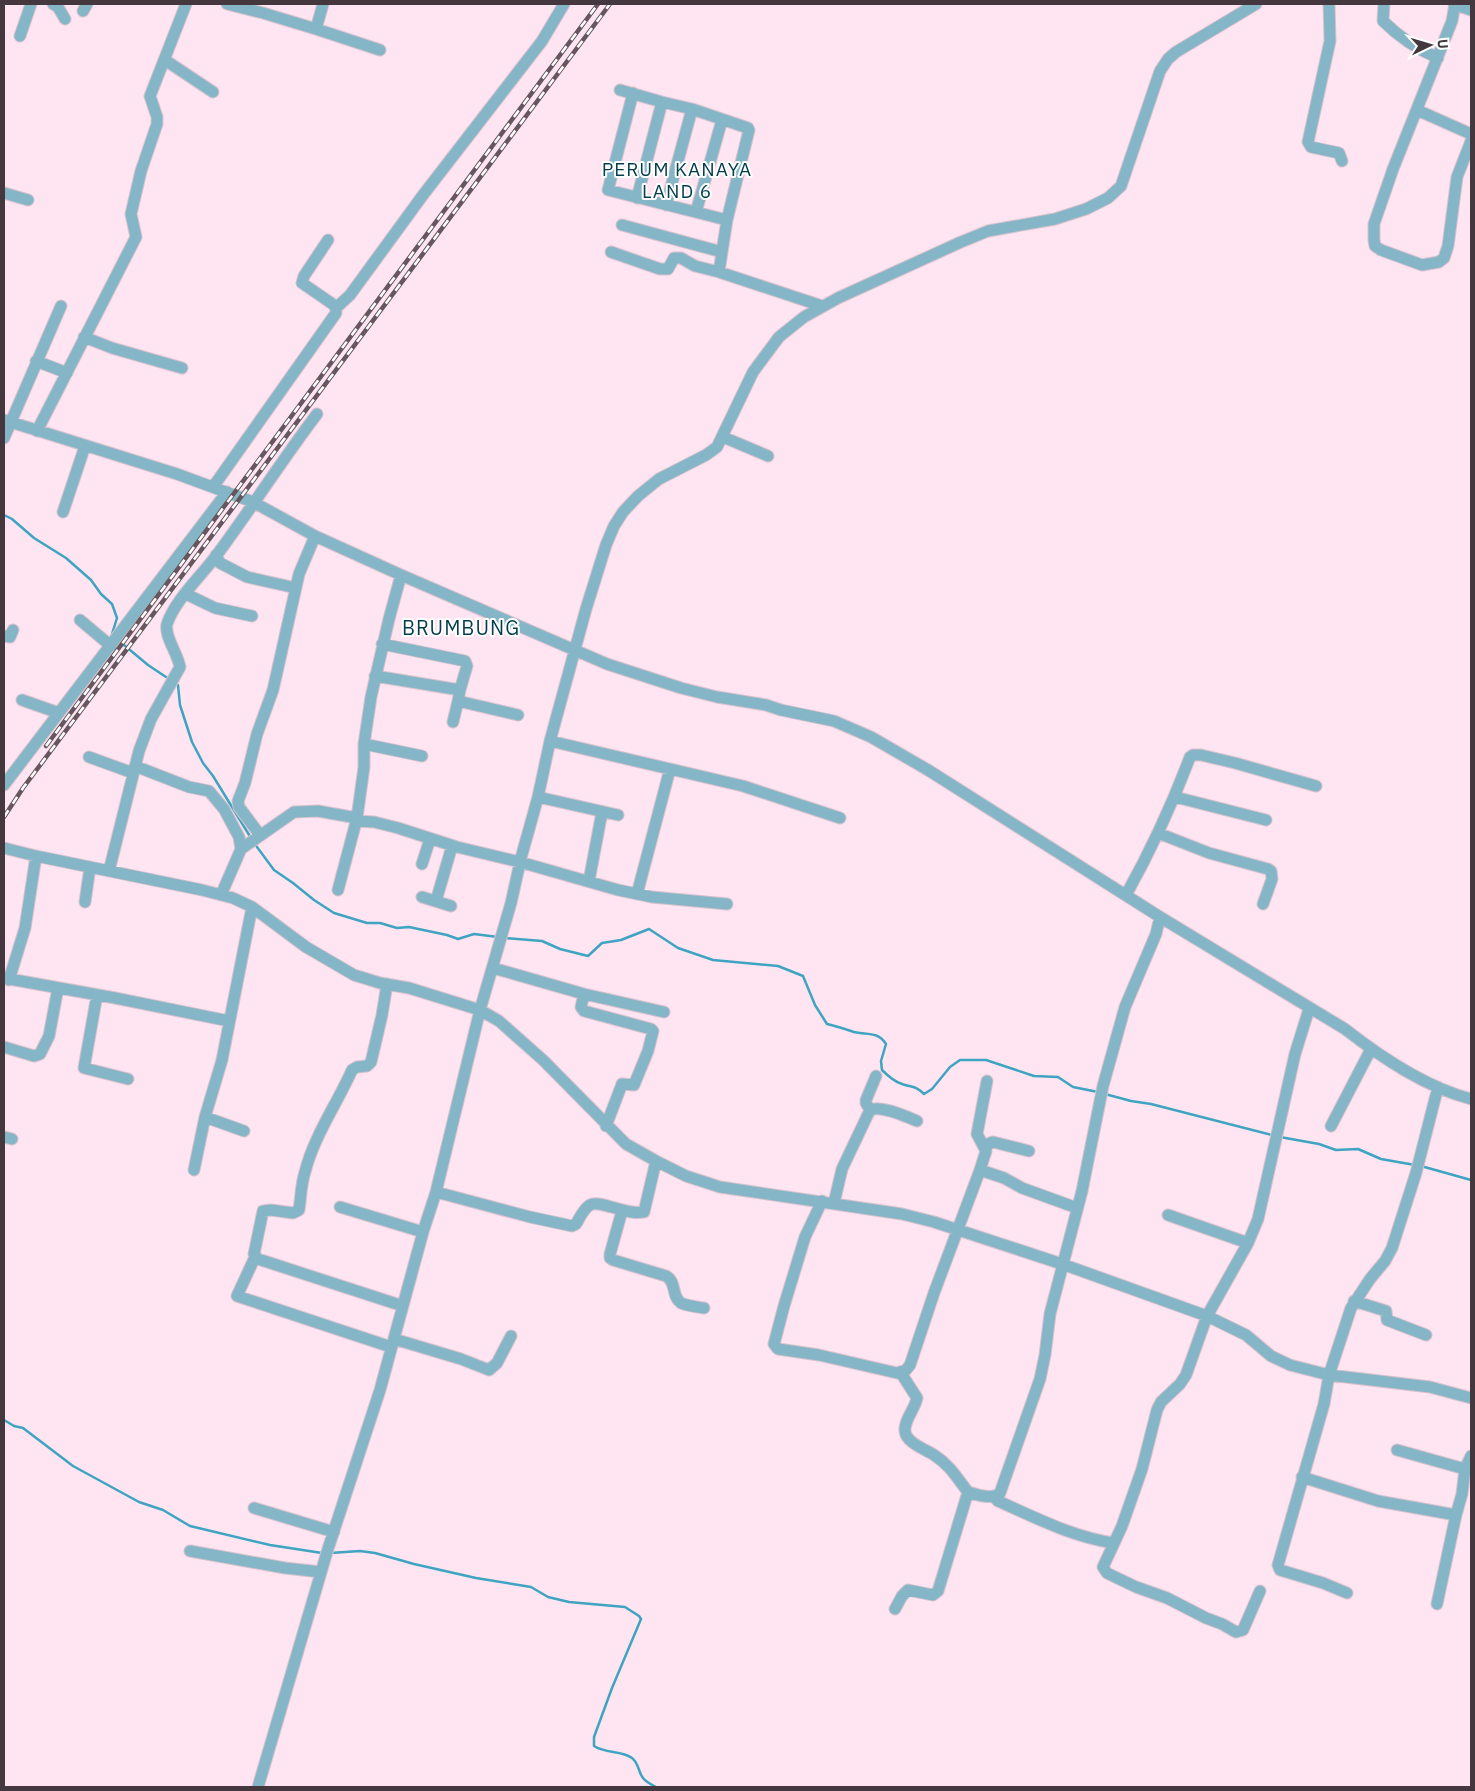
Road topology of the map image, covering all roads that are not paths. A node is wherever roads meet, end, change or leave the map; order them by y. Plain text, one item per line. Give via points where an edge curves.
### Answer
1 (30, 4) edge
2 (52, 4) edge
3 (186, 4) edge
4 (227, 4) edge
5 (323, 4) edge
6 (564, 4) edge
7 (1256, 4) edge
8 (1329, 4) edge
9 (1384, 4) edge
10 (1454, 4) edge
11 (1471, 10) edge
12 (65, 19) dead end
13 (316, 29) junction
14 (20, 36) dead end
15 (380, 50) dead end
16 (1438, 58) junction
17 (165, 60) junction
18 (620, 90) dead end
19 (213, 92) dead end
20 (633, 93) junction
21 (662, 102) junction
22 (692, 109) junction
23 (1417, 110) junction
24 (722, 120) junction
25 (1471, 134) edge
26 (1471, 141) edge
27 (1342, 161) dead end
28 (4, 193) edge
29 (637, 198) junction
30 (28, 200) dead end
31 (666, 205) junction
32 (696, 212) junction
33 (727, 220) junction
34 (622, 226) dead end
35 (328, 240) dead end
36 (611, 252) dead end
37 (722, 252) junction
38 (719, 272) junction
39 (61, 306) dead end
40 (822, 306) junction
41 (336, 308) junction
42 (84, 337) junction
43 (36, 361) junction
44 (182, 368) dead end
45 (67, 373) junction
46 (317, 414) dead end
47 (7, 421) edge
48 (37, 431) junction
49 (723, 437) junction
50 (4, 438) edge
51 (85, 446) junction
52 (768, 456) dead end
53 (213, 487) junction
54 (227, 492) junction
55 (253, 502) junction
56 (63, 512) dead end
57 (315, 536) junction
58 (216, 555) junction
59 (401, 576) junction
60 (296, 588) junction
61 (186, 594) junction
62 (252, 616) dead end
63 (80, 620) dead end
64 (112, 644) junction
65 (382, 644) junction
66 (576, 650) junction
67 (375, 676) junction
68 (459, 696) junction
69 (22, 700) dead end
70 (59, 713) junction
71 (518, 715) dead end
72 (453, 722) dead end
73 (550, 741) junction
74 (364, 744) junction
75 (422, 756) dead end
76 (89, 757) dead end
77 (670, 769) junction
78 (134, 770) junction
79 (4, 785) edge
80 (1316, 786) dead end
81 (538, 797) junction
82 (1175, 798) junction
83 (602, 812) junction
84 (618, 815) dead end
85 (840, 818) dead end
86 (357, 820) junction
87 (1266, 820) dead end
88 (1158, 833) junction
89 (260, 835) junction
90 (430, 839) junction
91 (452, 846) junction
92 (244, 847) junction
93 (4, 848) edge
94 (36, 856) junction
95 (520, 862) junction
96 (422, 864) dead end
97 (90, 867) junction
98 (109, 871) junction
99 (588, 881) junction
100 (338, 890) dead end
101 (637, 894) junction
102 (221, 895) junction
103 (1126, 895) junction
104 (422, 897) dead end
105 (436, 901) junction
106 (85, 902) dead end
107 (727, 904) dead end
108 (1263, 904) dead end
109 (451, 906) dead end
110 (252, 907) junction
111 (1160, 917) junction
112 (493, 968) junction
113 (6, 979) edge
114 (387, 984) junction
115 (58, 988) junction
116 (584, 994) junction
117 (97, 995) junction
118 (1309, 1009) junction
119 (480, 1010) junction
120 (664, 1012) dead end
121 (229, 1021) junction
122 (4, 1047) edge
123 (1371, 1049) junction
124 (876, 1076) dead end
125 (128, 1079) dead end
126 (987, 1081) dead end
127 (1438, 1087) junction
128 (1471, 1099) edge
129 (870, 1110) junction
130 (205, 1117) junction
131 (916, 1121) dead end
132 (606, 1126) junction
133 (1331, 1126) dead end
134 (244, 1131) dead end
135 (985, 1148) junction
136 (1029, 1151) dead end
137 (656, 1161) junction
138 (194, 1170) dead end
139 (980, 1170) junction
140 (436, 1192) junction
141 (822, 1202) junction
142 (834, 1203) junction
143 (340, 1207) dead end
144 (1077, 1208) junction
145 (622, 1212) junction
146 (1168, 1215) dead end
147 (958, 1229) junction
148 (422, 1232) junction
149 (1248, 1243) junction
150 (256, 1257) junction
151 (1062, 1264) junction
152 (1354, 1301) junction
153 (403, 1306) junction
154 (704, 1308) dead end
155 (1208, 1316) junction
156 (1426, 1335) dead end
157 (511, 1336) dead end
158 (393, 1343) junction
159 (901, 1373) junction
160 (1329, 1375) junction
161 (1471, 1398) edge
162 (1397, 1450) dead end
163 (1471, 1456) edge
164 (1466, 1469) junction
165 (1302, 1477) junction
166 (968, 1492) junction
167 (994, 1497) junction
168 (254, 1508) dead end
169 (1456, 1515) junction
170 (334, 1532) junction
171 (1114, 1543) junction
172 (190, 1551) dead end
173 (321, 1572) junction
174 (1260, 1590) dead end
175 (1347, 1593) dead end
176 (1437, 1604) dead end
177 (895, 1609) dead end
178 (258, 1787) edge

1 - 14 street
2 - 12 street via 58,7
3 - 17 street
4 - 13 street
5 - 13 street
6 - 41 street via 542,42
7 - 40 street via 1168,59 1160,71 1121,186 1114,194 1086,209 1055,219 988,231
8 - 27 street via 1330,41 1308,142 1311,147 1339,152
9 - 16 street via 1383,22 1418,49
10 - 11 street
10 - 16 street via 1452,21
13 - 15 street
16 - 23 street
17 - 19 street
17 - 42 street via 150,96 157,124 132,210 136,237
18 - 20 street
20 - 21 street
20 - 29 street via 608,188
21 - 22 street
21 - 29 street
22 - 24 street
22 - 31 street
23 - 25 street
23 - 26 street via 1374,224 1375,246 1381,250 1422,265 1444,258 1457,177
24 - 32 street
24 - 33 street via 749,130
28 - 30 street
29 - 31 street
31 - 32 street
32 - 33 street
33 - 37 street
34 - 37 street
35 - 41 street via 302,283
36 - 38 street via 660,269 668,269 674,258 681,258 695,266
37 - 38 street
38 - 40 street
39 - 43 street
40 - 49 street via 779,337 763,358 753,372
41 - 53 street via 336,313
42 - 44 street
42 - 45 street
43 - 45 street
43 - 47 street
45 - 48 street
46 - 55 street
47 - 48 street
47 - 50 street
48 - 51 street
49 - 52 street
49 - 66 street via 717,447 706,455 659,478 623,512 606,545
51 - 53 street
51 - 56 street
53 - 54 street
54 - 55 street
54 - 64 street
55 - 57 street
55 - 58 street
57 - 59 street
57 - 60 street
58 - 60 street via 220,563 247,577
58 - 61 street
59 - 65 street
59 - 66 street
60 - 89 street via 273,690 238,802
61 - 62 street via 216,608
61 - 78 street via 167,626 179,671 151,719
63 - 64 street
64 - 70 street
65 - 67 street
65 - 68 street via 465,662 467,666
66 - 73 street
66 - 103 street via 607,664 681,688 834,721 871,737
67 - 68 street
67 - 74 street
68 - 71 street
68 - 72 street
69 - 70 street
70 - 79 street
73 - 77 street
73 - 81 street
74 - 75 street
74 - 86 street
76 - 78 street
77 - 85 street via 743,786
77 - 101 street
78 - 92 street via 209,791 224,809
78 - 98 street
80 - 82 street via 1196,754 1190,757
81 - 83 street
81 - 95 street
82 - 87 street
82 - 88 street
83 - 84 street
83 - 99 street
86 - 89 street via 318,811 294,812
86 - 90 street
86 - 100 street
88 - 103 street
88 - 108 street via 1209,853 1271,871 1272,879
89 - 92 street
90 - 91 street
90 - 96 street
91 - 95 street
91 - 105 street
92 - 102 street
93 - 94 street
94 - 97 street
94 - 113 street via 25,928
95 - 99 street
95 - 112 street
97 - 98 street
97 - 106 street
98 - 102 street
99 - 101 street
101 - 107 street
102 - 110 street
103 - 111 street
104 - 105 street
105 - 109 street
110 - 114 street via 306,947 347,971
110 - 121 street
111 - 118 street
111 - 144 street via 1125,1008 1098,1106
112 - 116 street
112 - 119 street
113 - 115 street
114 - 119 street
114 - 150 street via 371,1062 368,1066 352,1070 321,1130 305,1172 299,1210 293,1213 263,1210
115 - 117 street
115 - 122 street via 49,1036 40,1054 34,1056
116 - 120 street
116 - 132 street via 581,1006 584,1010 653,1031 634,1084 622,1084
117 - 121 street
117 - 125 street via 84,1068
118 - 123 street via 1345,1029
118 - 149 street via 1295,1054 1258,1219
119 - 132 street via 499,1021 543,1060
119 - 140 street
121 - 130 street via 220,1069
123 - 127 street
123 - 133 street
124 - 129 street via 866,1100
126 - 135 street via 977,1134
127 - 128 street
127 - 152 street via 1392,1248
129 - 131 street via 883,1110
129 - 142 street via 842,1169
130 - 134 street
130 - 138 street
132 - 137 street via 626,1144
135 - 136 street via 993,1142
135 - 139 street
137 - 141 street via 686,1176 720,1187
137 - 145 street via 646,1210 642,1213
139 - 144 street
139 - 147 street
140 - 145 street via 568,1226 576,1224 591,1204 609,1206
140 - 148 street
141 - 142 street
141 - 159 street via 805,1238 778,1326 775,1347
142 - 147 street via 902,1214
143 - 148 street
144 - 151 street
145 - 154 street via 610,1258 666,1276 673,1282 676,1298 682,1304
146 - 149 street
147 - 151 street
147 - 159 street via 913,1356
148 - 153 street
149 - 155 street
150 - 153 street
150 - 158 street via 237,1296
151 - 155 street
151 - 167 street via 1040,1379 1000,1493
152 - 156 street via 1386,1311 1387,1320
152 - 160 street
153 - 158 street
155 - 160 street via 1253,1339 1281,1362
155 - 171 street via 1186,1375 1157,1410 1142,1469
157 - 158 street via 497,1363 489,1370 461,1359
158 - 170 street
159 - 166 street via 917,1398 905,1426 906,1435 950,1468
160 - 161 street via 1430,1387
160 - 165 street via 1324,1404
162 - 164 street
163 - 164 street
164 - 169 street
165 - 169 street via 1378,1501
165 - 175 street via 1278,1568
166 - 167 street
166 - 177 street via 938,1592 933,1595 908,1590
167 - 171 street via 1067,1532
168 - 170 street
169 - 176 street
170 - 173 street
171 - 174 street via 1104,1565 1107,1573 1136,1588 1167,1598 1234,1632 1243,1630
172 - 173 street
173 - 178 street

